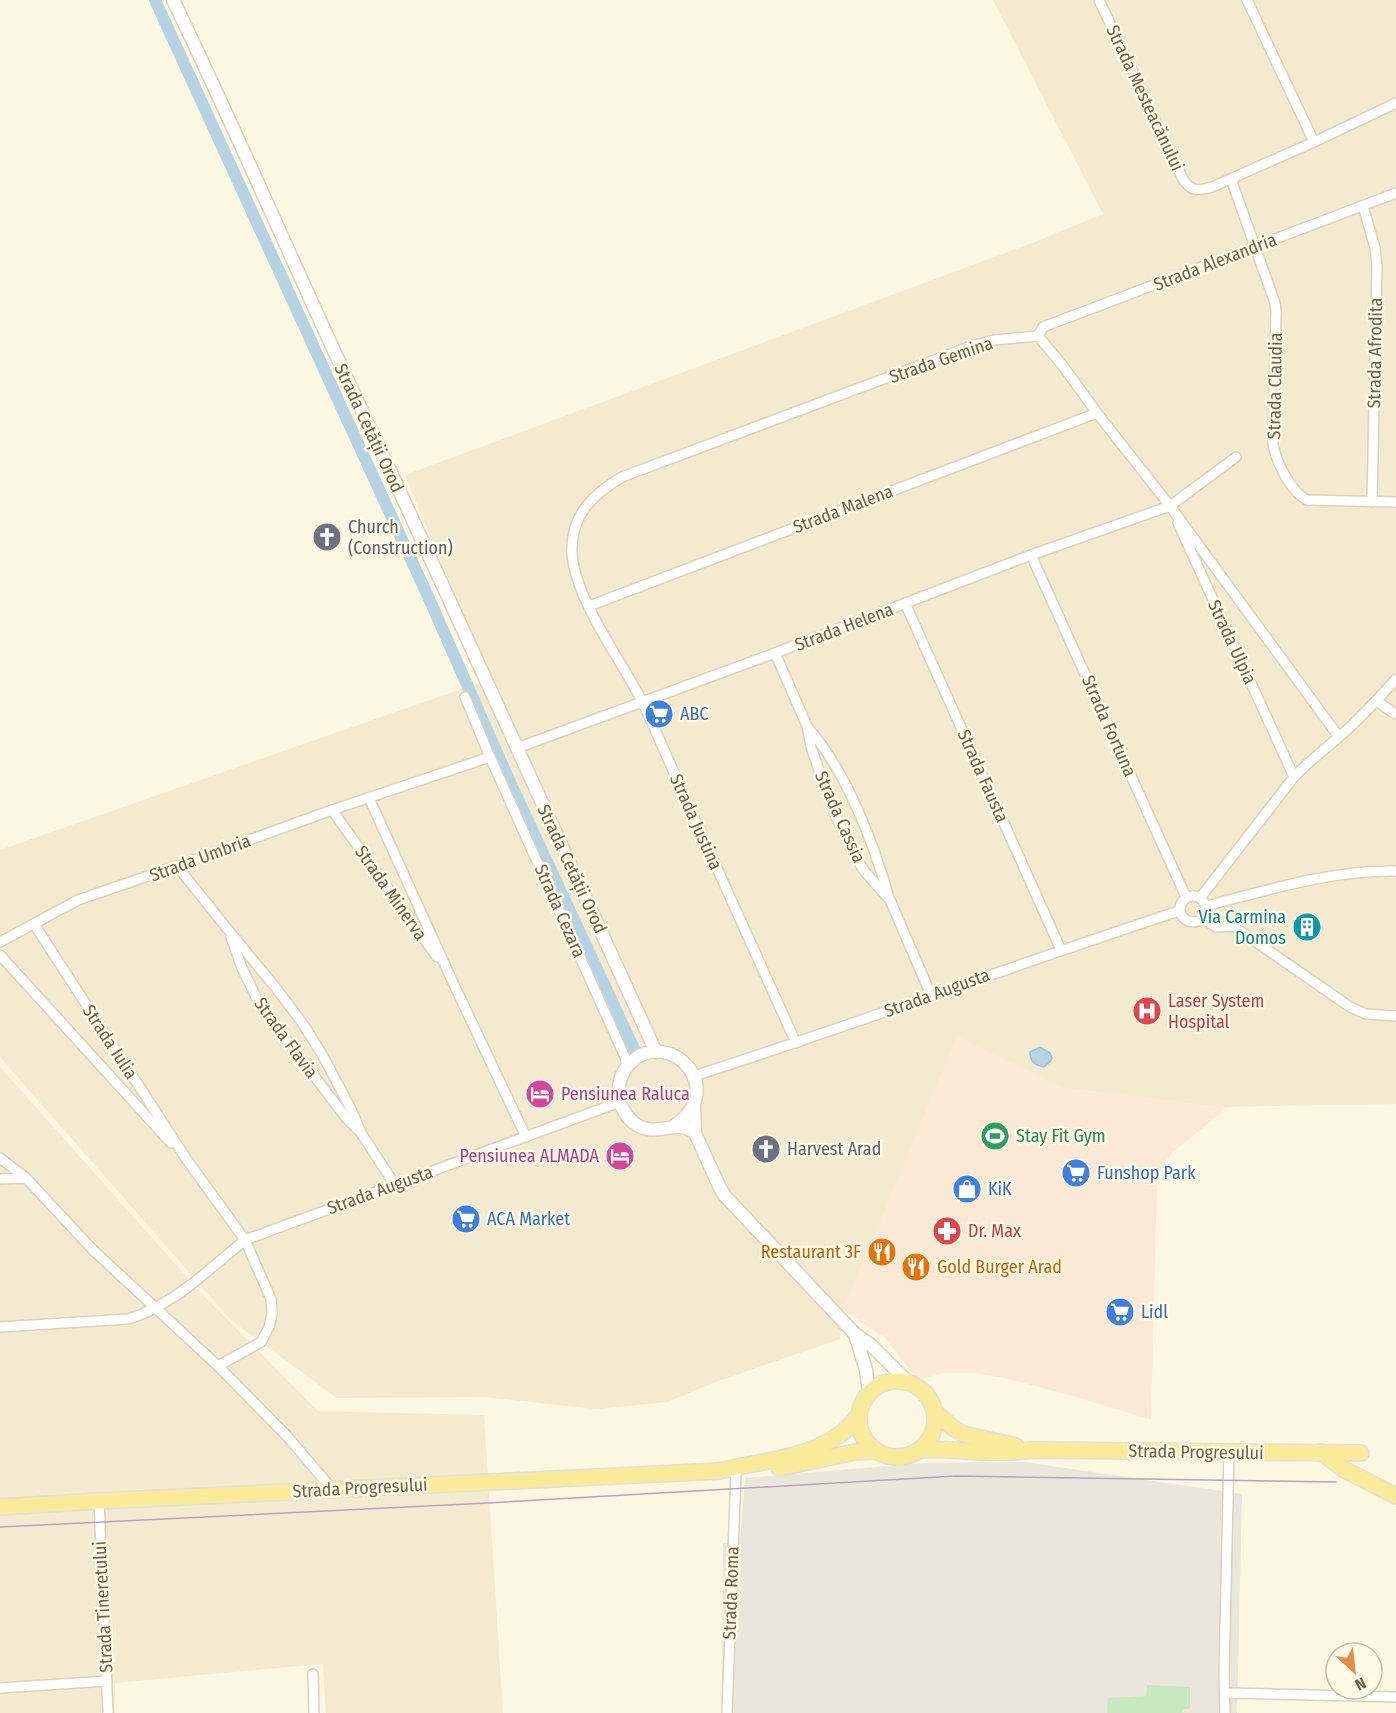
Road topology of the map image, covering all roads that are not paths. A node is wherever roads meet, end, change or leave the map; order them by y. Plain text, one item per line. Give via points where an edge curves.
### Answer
1 (173, 0) edge
2 (1099, 0) edge
3 (1247, 0) edge
4 (1396, 103) edge
5 (1314, 142) junction
6 (1231, 178) junction
7 (1396, 193) edge
8 (1363, 206) junction
9 (1256, 247) junction
10 (1038, 336) junction
11 (1097, 413) junction
12 (1236, 457) dead end
13 (1372, 502) junction
14 (1396, 502) edge
15 (1170, 506) junction
16 (1031, 555) junction
17 (905, 603) junction
18 (589, 606) junction
19 (775, 653) junction
20 (1396, 679) edge
21 (465, 698) dead end
22 (1377, 701) junction
23 (642, 702) junction
24 (1396, 714) edge
25 (807, 726) junction
26 (1339, 737) junction
27 (517, 748) junction
28 (490, 757) junction
29 (1294, 777) junction
30 (369, 798) junction
31 (332, 810) junction
32 (177, 866) junction
33 (1396, 871) edge
34 (1186, 897) junction
35 (890, 900) junction
36 (1203, 902) junction
37 (1179, 911) junction
38 (1202, 918) junction
39 (34, 924) junction
40 (229, 932) junction
41 (0, 942) edge
42 (1060, 950) junction
43 (0, 955) edge
44 (450, 976) junction
45 (931, 995) junction
46 (1396, 1016) edge
47 (796, 1043) junction
48 (656, 1052) junction
49 (627, 1066) junction
50 (694, 1076) junction
51 (620, 1102) junction
52 (694, 1106) junction
53 (674, 1126) junction
54 (361, 1133) junction
55 (695, 1133) junction
56 (526, 1137) junction
57 (0, 1158) edge
58 (187, 1160) junction
59 (26, 1178) junction
60 (0, 1179) edge
61 (395, 1185) junction
62 (245, 1240) junction
63 (157, 1309) junction
64 (0, 1327) edge
65 (855, 1334) junction
66 (218, 1366) junction
67 (909, 1383) junction
68 (868, 1394) junction
69 (934, 1411) junction
70 (859, 1415) junction
71 (919, 1450) junction
72 (1031, 1450) junction
73 (876, 1451) junction
74 (1229, 1452) junction
75 (1321, 1452) junction
76 (1361, 1453) dead end
77 (719, 1471) junction
78 (736, 1473) junction
79 (332, 1489) junction
80 (1396, 1496) edge
81 (99, 1501) junction
82 (0, 1507) edge
83 (313, 1674) dead end
84 (107, 1682) junction
85 (0, 1688) edge
86 (1225, 1693) junction
87 (1396, 1697) edge
88 (108, 1713) edge
89 (314, 1713) edge
90 (728, 1713) edge
91 (1225, 1713) edge

1 - 27 street, Strada Cetății Orod
2 - 6 street, Strada Mesteacănului via 1187,185 1197,190
3 - 5 street
4 - 5 street, Strada Mesteacănului
5 - 6 street, Strada Mesteacănului
6 - 9 street
7 - 8 street, Strada Alexandria
8 - 9 street, Strada Alexandria
8 - 13 street, Strada Afrodita via 1377,266
9 - 10 street, Strada Alexandria via 1042,327
9 - 13 street, Strada Claudia via 1276,311 1273,444 1278,460 1295,491 1307,500
10 - 11 street
10 - 18 street, Strada Gemina via 974,345 633,472 608,485 577,518 572,538 575,569
11 - 15 street
11 - 18 street, Strada Malena
12 - 15 street, Strada Helena
13 - 14 street, Strada Claudia
15 - 16 street, Strada Helena
15 - 26 street
15 - 29 street, Strada Ulpia
16 - 17 street, Strada Helena
16 - 34 street, Strada Fortuna
17 - 19 street, Strada Helena
17 - 42 street, Strada Fausta
18 - 23 street, Strada Justina
19 - 23 street, Strada Helena
19 - 25 street, Strada Cassia
20 - 22 street
21 - 28 street, Strada Cezara
22 - 24 street
22 - 26 street
23 - 27 street, Strada Helena
23 - 47 street, Strada Justina
25 - 35 street, Strada Cassia via 840,774 880,863
25 - 35 street, Strada Cassia via 838,821 855,856
26 - 29 street
27 - 48 street, Strada Cetății Orod
28 - 30 street
28 - 49 street, Strada Cezara
29 - 36 street
30 - 31 street, Strada Umbria
30 - 44 street, Strada Minerva
31 - 32 street, Strada Umbria
31 - 44 street, Strada Minerva
32 - 39 street, Strada Umbria via 78,900
32 - 40 street, Strada Flavia
33 - 36 street via 1342,873
34 - 36 street via 1193,895
34 - 37 street
35 - 45 street, Strada Cassia
36 - 38 street
37 - 38 street via 1189,921
37 - 42 street, Strada Augusta
38 - 46 street via 1216,927 1233,926 1350,1007 1366,1014
39 - 41 street, Strada Umbria
39 - 58 street, Strada Iulia
40 - 54 street, Strada Flavia via 303,1024
40 - 54 street, Strada Flavia via 260,1005
42 - 45 street, Strada Augusta
43 - 58 street, Strada Iulia
44 - 56 street, Strada Minerva
45 - 47 street, Strada Augusta
47 - 50 street, Strada Augusta
48 - 49 street
48 - 50 street via 679,1058
49 - 51 street via 619,1084
50 - 52 street
51 - 53 street via 636,1124 655,1130
51 - 56 street, Strada Augusta
52 - 53 street via 686,1119
52 - 55 street
53 - 55 street
54 - 61 street, Strada Flavia
55 - 65 street via 726,1196
56 - 61 street, Strada Augusta
57 - 59 street
58 - 62 street, Strada Iulia
59 - 60 street
59 - 63 street via 93,1250
61 - 62 street, Strada Augusta
62 - 63 street, Strada Augusta
62 - 66 street, Strada Iulia via 271,1299 272,1314 261,1342
63 - 64 street, Strada Augusta via 128,1319
63 - 66 street
65 - 67 street
65 - 68 street via 867,1370
66 - 79 street
67 - 68 main road via 888,1382
67 - 69 main road via 925,1394
68 - 70 main road
69 - 71 main road via 932,1433
69 - 72 main road, Strada Progresului via 963,1434
70 - 73 main road via 861,1432
70 - 77 main road, Strada Progresului via 829,1442 788,1456
71 - 72 main road, Strada Progresului
71 - 73 main road via 897,1457
72 - 74 main road, Strada Progresului
73 - 78 main road, Strada Progresului
74 - 75 main road, Strada Progresului
74 - 86 street
75 - 76 main road, Strada Progresului
75 - 80 main road via 1343,1469
77 - 78 main road, Strada Progresului
77 - 79 main road, Strada Progresului
78 - 90 street, Strada Roma
79 - 81 main road, Strada Progresului
81 - 82 main road, Strada Progresului
81 - 84 street, Strada Tineretului
83 - 89 street
84 - 85 street
84 - 88 street, Strada Tineretului
86 - 87 street
86 - 91 street

